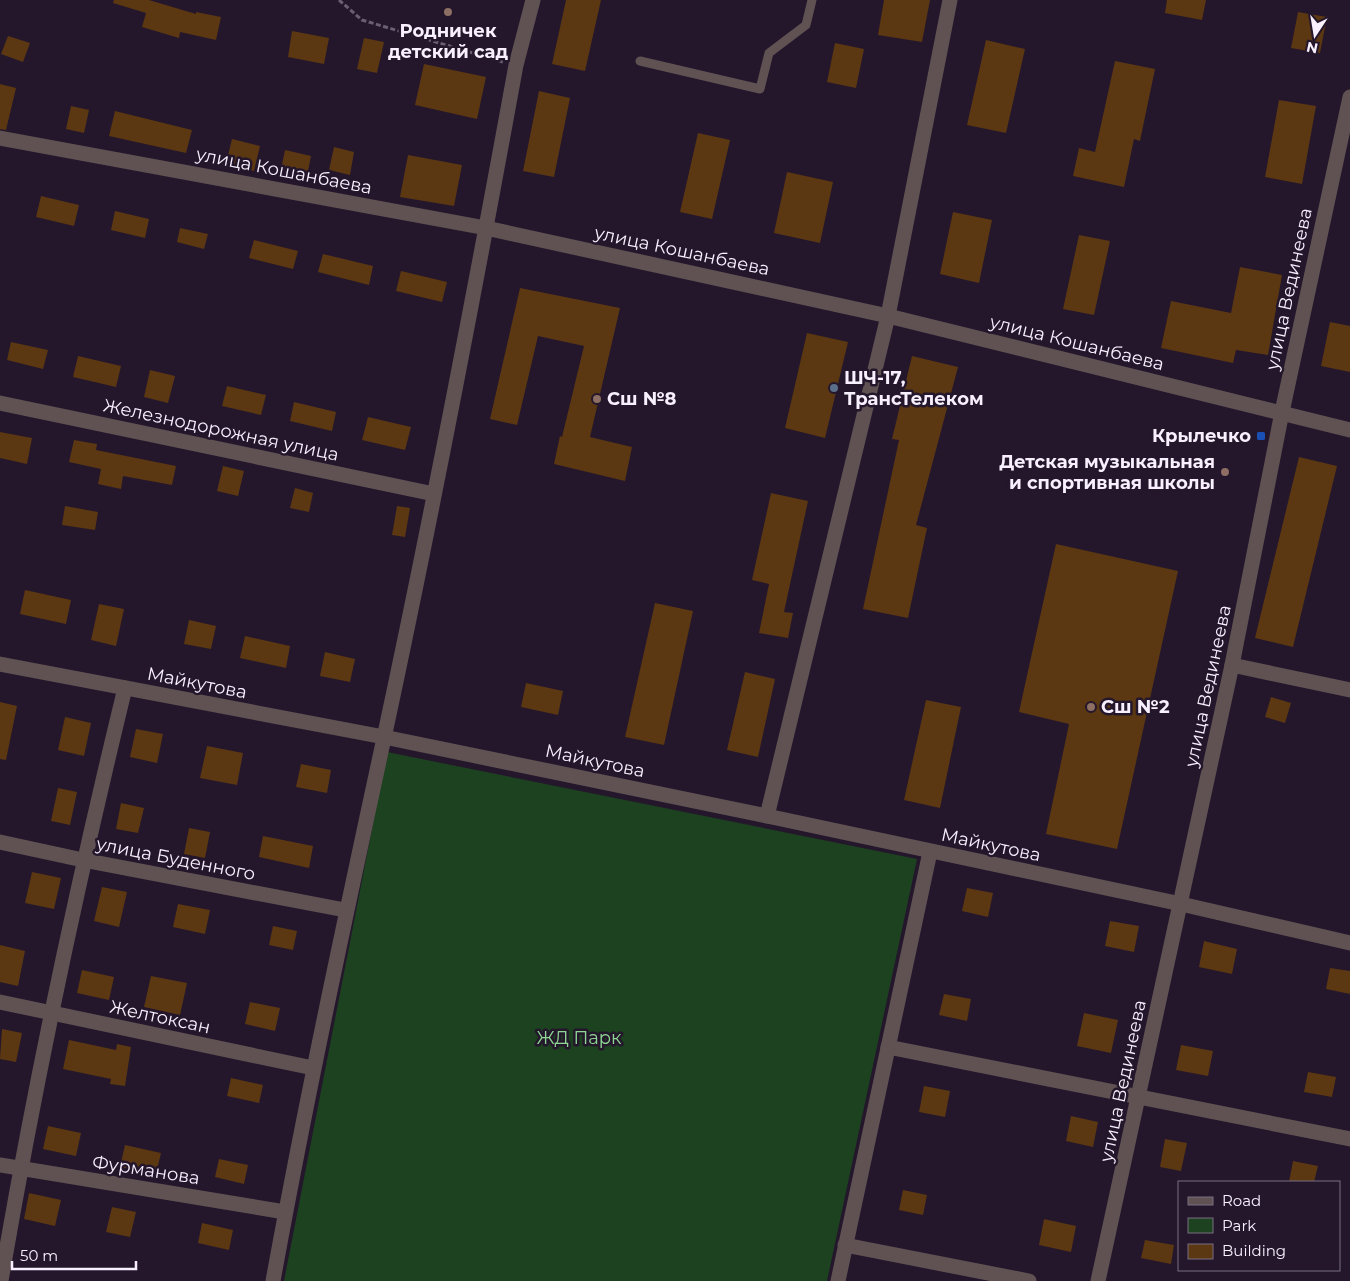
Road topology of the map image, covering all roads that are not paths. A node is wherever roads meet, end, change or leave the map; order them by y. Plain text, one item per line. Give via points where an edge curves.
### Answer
1 (533, 0) edge
2 (812, 0) edge
3 (950, 0) edge
4 (640, 61) dead end
5 (1350, 97) edge
6 (0, 138) edge
7 (486, 228) junction
8 (888, 316) junction
9 (0, 403) edge
10 (1282, 412) junction
11 (1350, 430) edge
12 (434, 494) junction
13 (0, 664) edge
14 (1232, 665) junction
15 (125, 688) junction
16 (1350, 690) edge
17 (384, 737) junction
18 (767, 816) junction
19 (0, 842) edge
20 (930, 852) junction
21 (83, 860) junction
22 (1181, 904) junction
23 (345, 910) junction
24 (1350, 943) edge
25 (0, 1002) edge
26 (50, 1013) junction
27 (888, 1047) junction
28 (313, 1068) junction
29 (1139, 1098) junction
30 (1350, 1138) edge
31 (0, 1165) edge
32 (20, 1168) junction
33 (286, 1212) junction
34 (845, 1245) junction
35 (1, 1281) edge
36 (273, 1281) edge
37 (838, 1281) edge
38 (1029, 1281) edge
39 (1098, 1281) edge

1 - 7 street via 516,65
2 - 4 lane via 806,25 769,53 760,89
3 - 8 street
5 - 10 street, улица Вединеева
6 - 7 street, улица Кошанбаева
7 - 8 street, улица Кошанбаева
7 - 12 street
8 - 10 street, улица Кошанбаева
8 - 18 street
9 - 12 street, Железнодорожная улица
10 - 11 street, улица Кошанбаева
10 - 14 street, улица Вединеева
12 - 17 street
13 - 15 street, Майкутова
14 - 16 street
14 - 22 street, улица Вединеева
15 - 17 street, Майкутова
15 - 21 street
17 - 18 street, Майкутова
17 - 23 street
18 - 20 street, Майкутова
19 - 21 street, улица Буденного
20 - 22 street, Майкутова
20 - 27 street
21 - 23 street, улица Буденного
21 - 26 street
22 - 24 street, Майкутова
22 - 29 street, улица Вединеева
23 - 28 street
25 - 26 street, Желтоксан
26 - 28 street, Желтоксан
26 - 32 street
27 - 29 street
27 - 34 street
28 - 33 street
29 - 30 street
29 - 39 street, улица Вединеева
31 - 32 street, Фурманова
32 - 33 street, Фурманова
32 - 35 street
33 - 36 street
34 - 37 street
34 - 38 street

